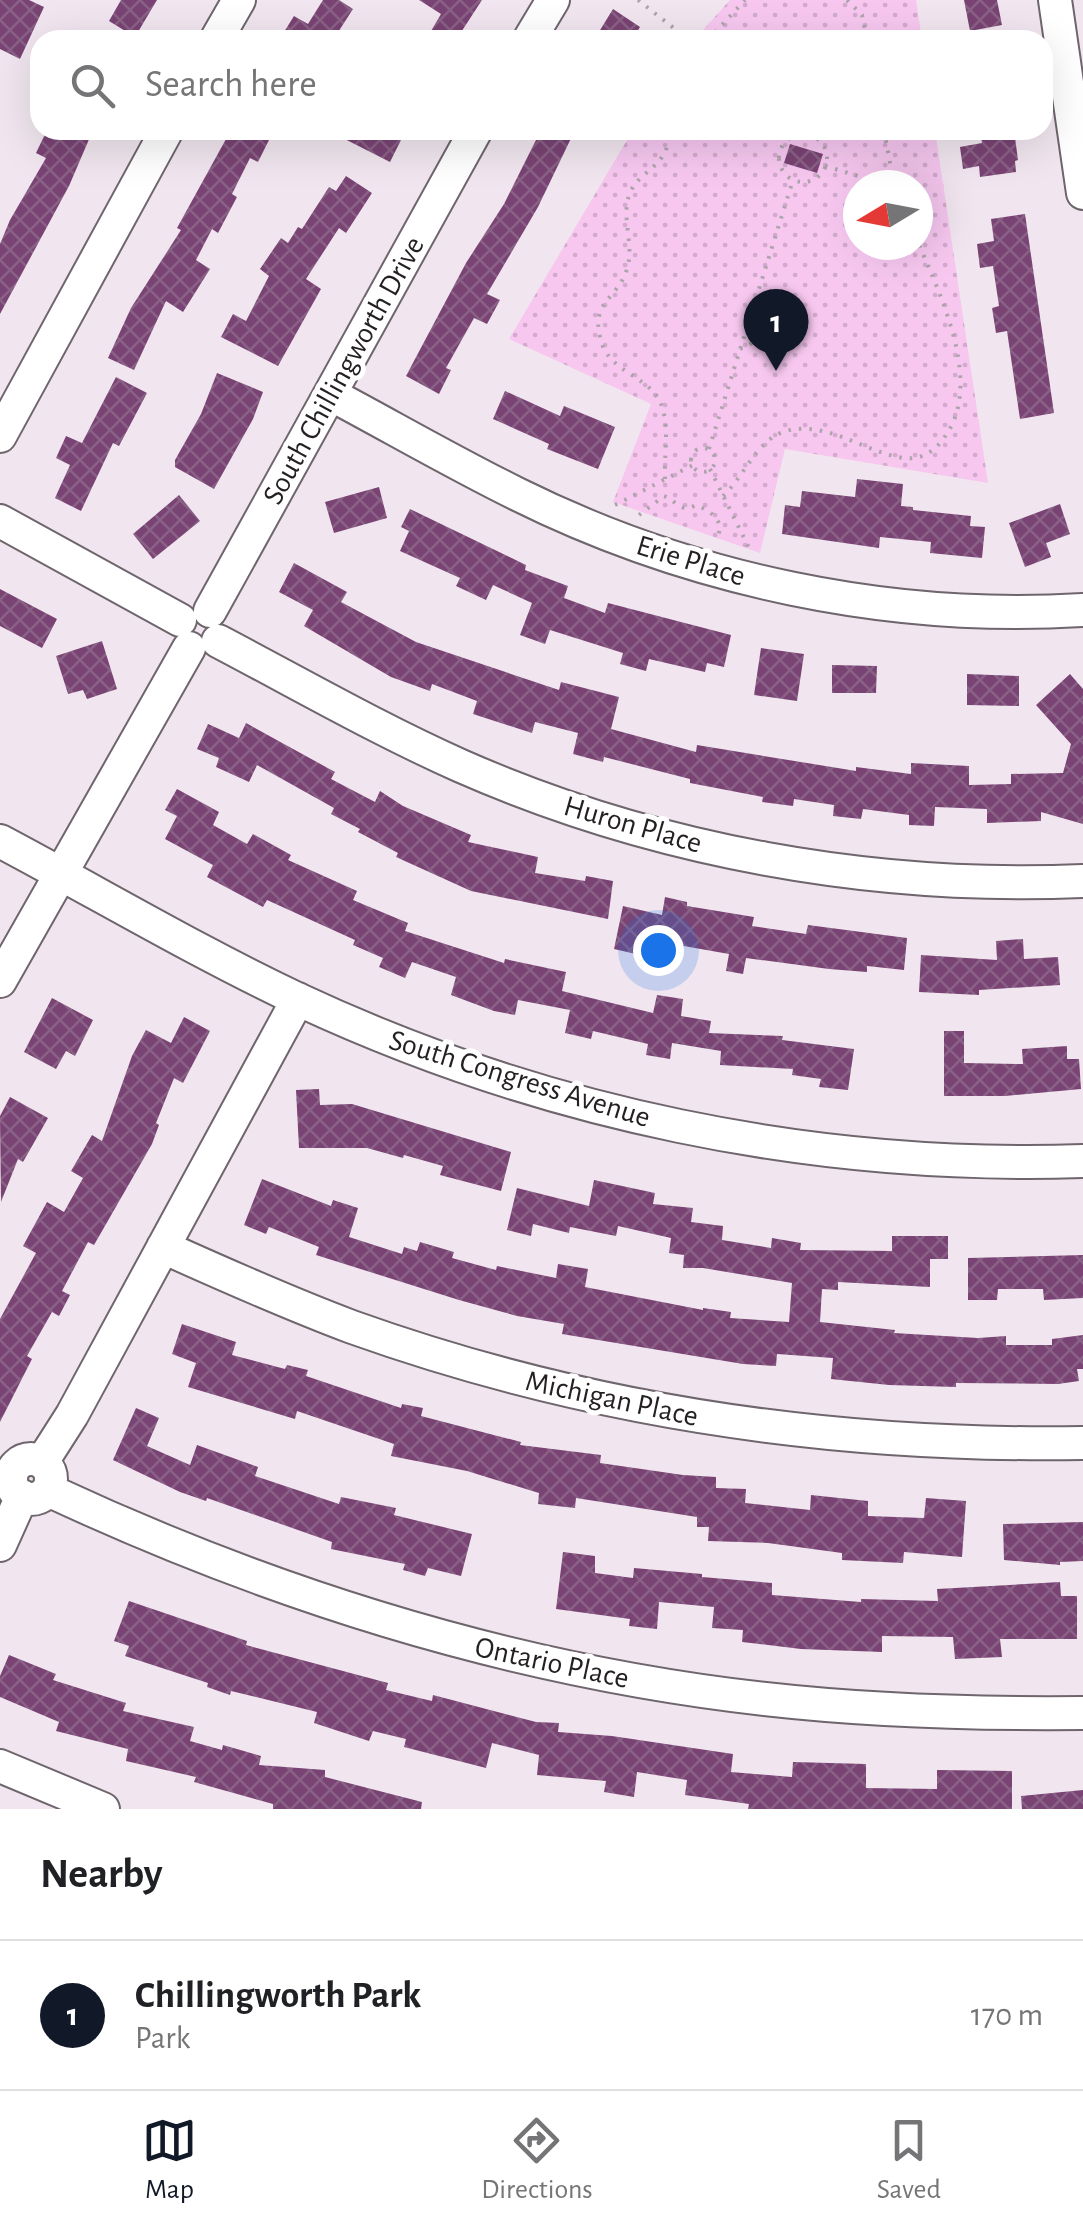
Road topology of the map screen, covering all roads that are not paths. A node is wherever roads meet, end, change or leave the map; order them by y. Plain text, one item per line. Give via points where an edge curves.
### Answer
1 (240, 0) edge
2 (553, 0) edge
3 (1054, 0) edge
4 (222, 30) edge
5 (535, 30) edge
6 (162, 140) edge
7 (470, 140) edge
8 (1083, 193) edge
9 (330, 394) junction
10 (0, 436) edge
11 (0, 521) edge
12 (1083, 610) edge
13 (199, 630) junction
14 (0, 841) edge
15 (59, 872) junction
16 (1083, 880) edge
17 (15, 921) edge
18 (0, 982) edge
19 (298, 999) junction
20 (1083, 1160) edge
21 (163, 1247) junction
22 (1083, 1443) edge
23 (25, 1477) edge
24 (0, 1545) edge
25 (1083, 1713) edge
26 (0, 1766) edge
27 (103, 1809) edge

1 - 4 street
2 - 5 street
3 - 8 street
6 - 10 street
7 - 9 street, South Chillingworth Drive
9 - 12 street, Erie Place via 533,502 738,576 892,604
9 - 13 street, South Chillingworth Drive
11 - 13 street, Huron Place
13 - 15 street, South Chillingworth Drive
13 - 16 street, Huron Place via 463,766 648,831 796,864 882,875
14 - 15 street, South Congress Avenue
15 - 17 street, South Chillingworth Drive
15 - 19 street, South Congress Avenue
17 - 18 street, South Chillingworth Drive
19 - 20 street, South Congress Avenue via 473,1070 656,1122 867,1155
19 - 21 street
21 - 22 street, Michigan Place via 368,1332 532,1382 632,1404 826,1434
21 - 23 street via 72,1415
23 - 24 street
23 - 25 street, Ontario Place via 234,1571 443,1638 549,1663 765,1699 965,1713
26 - 27 street

